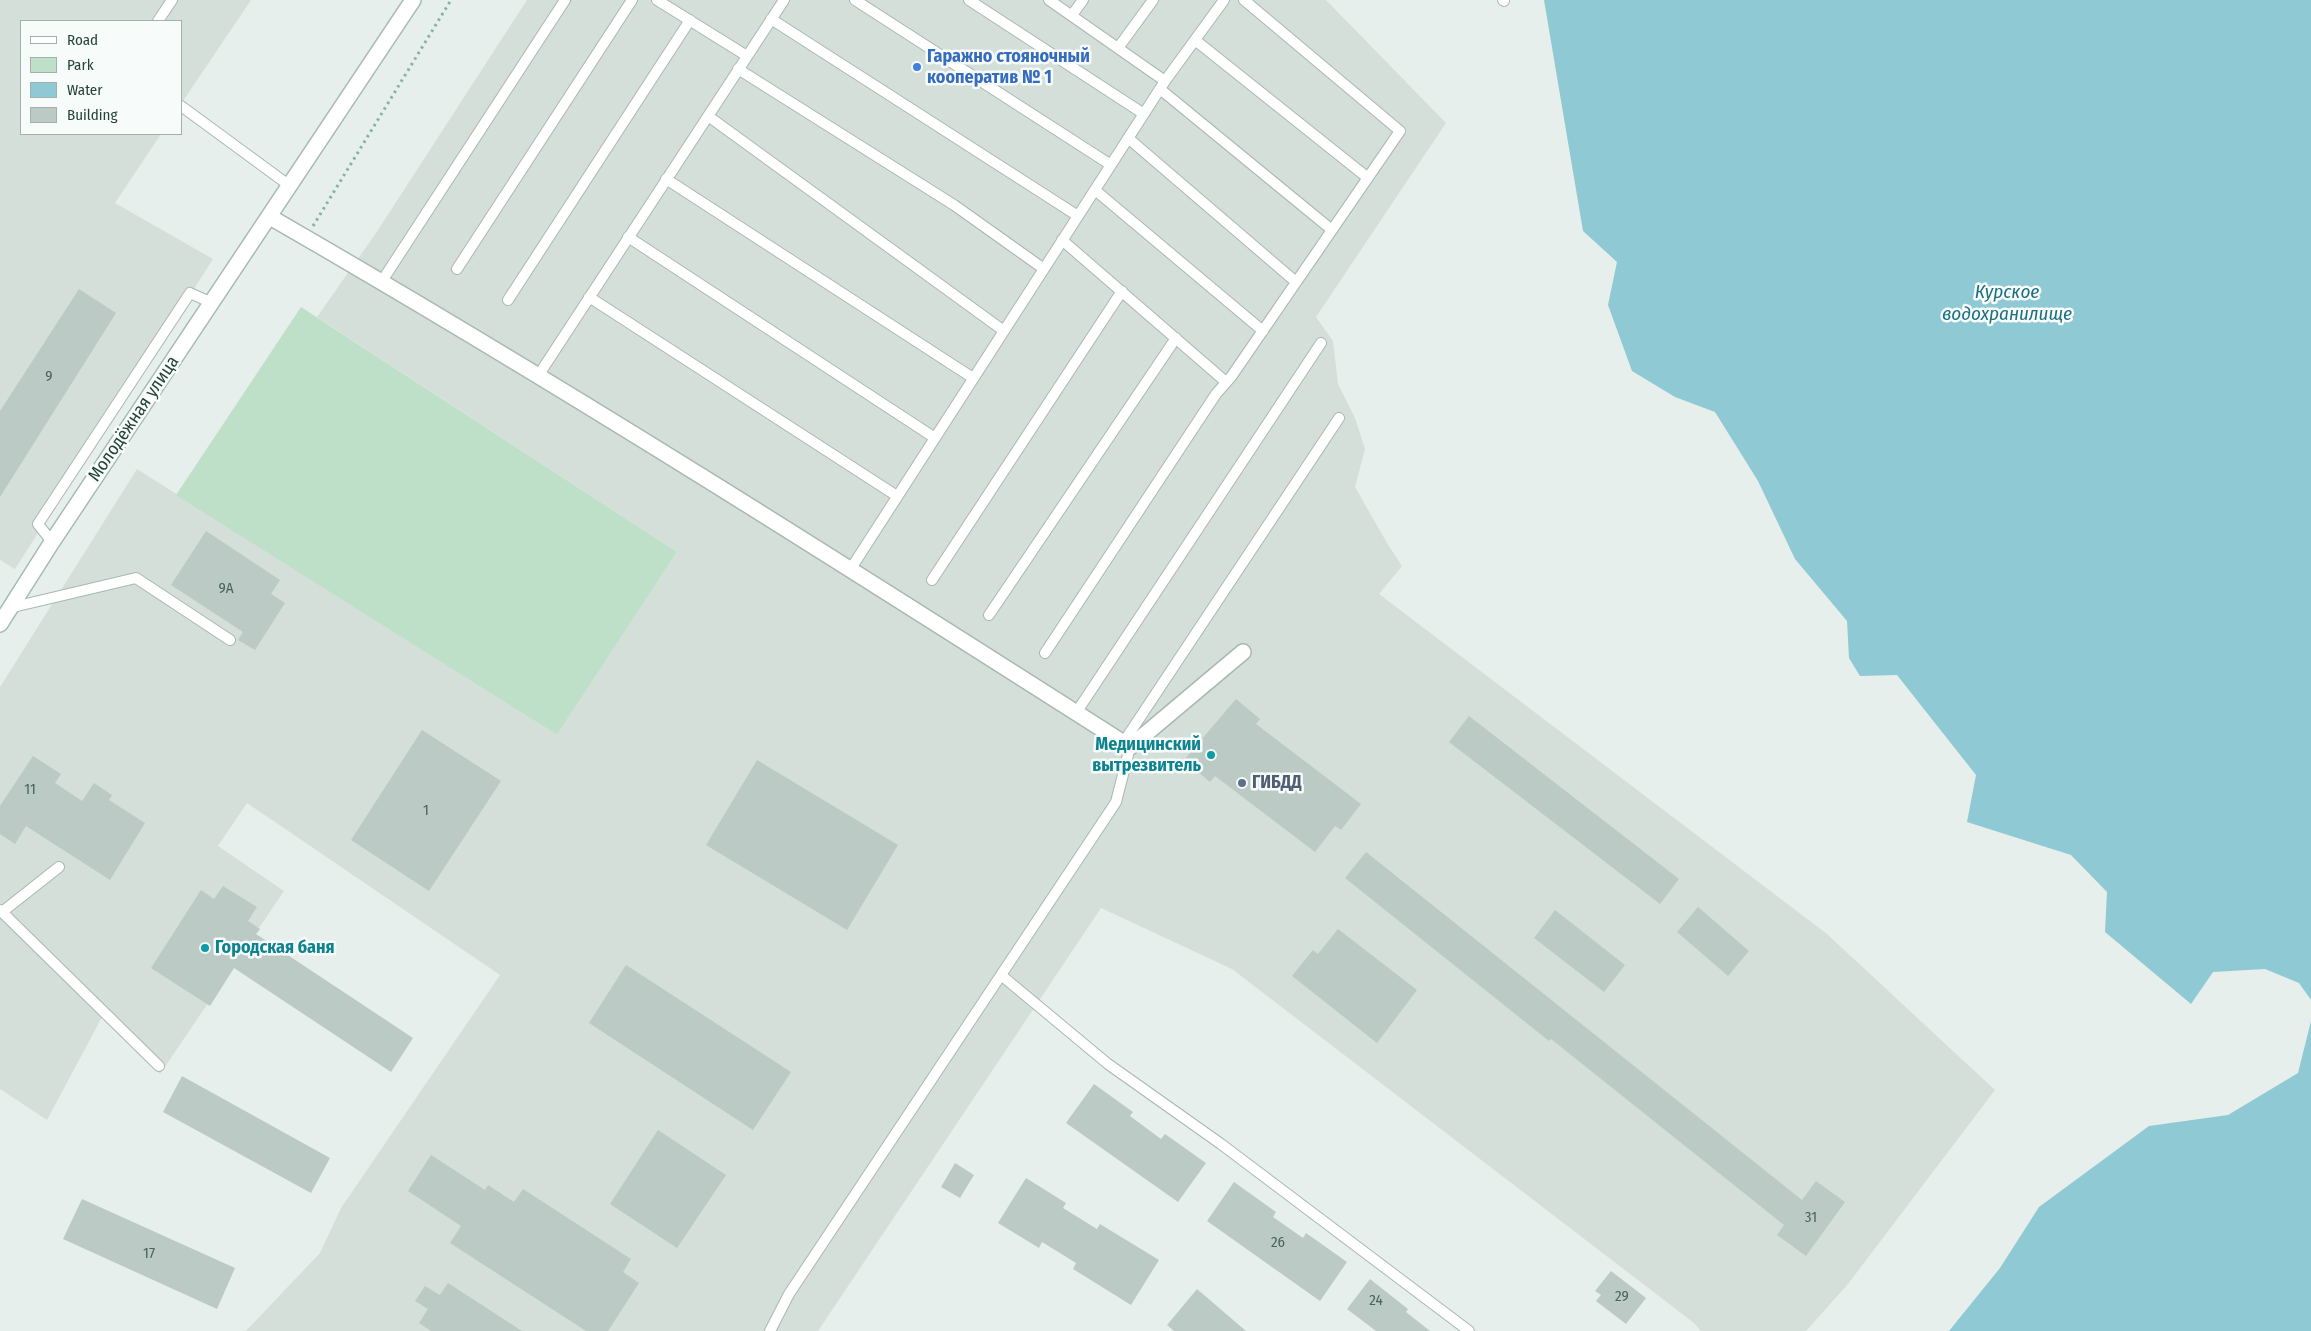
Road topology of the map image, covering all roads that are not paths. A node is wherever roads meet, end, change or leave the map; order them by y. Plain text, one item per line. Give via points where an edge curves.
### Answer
1 (172, 0) edge
2 (413, 0) edge
3 (565, 0) edge
4 (632, 0) edge
5 (657, 0) edge
6 (855, 0) edge
7 (970, 0) edge
8 (1049, 0) edge
9 (1083, 0) edge
10 (1153, 0) edge
11 (1224, 0) edge
12 (1244, 0) edge
13 (779, 2) edge
14 (1072, 16) junction
15 (771, 19) junction
16 (159, 20) edge
17 (690, 20) junction
18 (1195, 40) junction
19 (1118, 48) junction
20 (747, 56) junction
21 (738, 69) junction
22 (1162, 85) junction
23 (182, 107) edge
24 (1144, 114) junction
25 (708, 116) junction
26 (1128, 138) junction
27 (1111, 165) junction
28 (1368, 178) junction
29 (666, 180) junction
30 (290, 186) junction
31 (1095, 190) junction
32 (1078, 216) junction
33 (270, 217) junction
34 (1332, 230) junction
35 (628, 237) junction
36 (1062, 240) junction
37 (457, 269) dead end
38 (1044, 269) junction
39 (382, 281) junction
40 (1296, 282) junction
41 (1122, 292) junction
42 (590, 297) junction
43 (508, 300) dead end
44 (212, 303) junction
45 (1004, 331) junction
46 (1263, 331) junction
47 (1176, 338) junction
48 (1321, 343) dead end
49 (538, 376) junction
50 (973, 378) junction
51 (1226, 382) junction
52 (1339, 418) dead end
53 (935, 438) junction
54 (897, 496) junction
55 (52, 542) junction
56 (850, 570) junction
57 (932, 580) dead end
58 (9, 608) junction
59 (989, 615) dead end
60 (0, 623) edge
61 (230, 640) dead end
62 (1243, 652) dead end
63 (1045, 653) dead end
64 (1076, 713) junction
65 (1126, 745) junction
66 (59, 867) dead end
67 (1, 911) edge
68 (1001, 975) junction
69 (159, 1066) dead end
70 (770, 1331) edge
71 (1469, 1331) edge

1 - 16 lane
2 - 30 street, Молодёжная улица
3 - 39 lane
4 - 37 lane
5 - 17 lane
6 - 27 lane
7 - 24 lane
8 - 14 lane
9 - 14 lane
10 - 19 lane
11 - 18 lane
12 - 28 lane via 1400,131
13 - 15 lane
14 - 19 lane
15 - 20 lane
15 - 32 lane
17 - 20 lane
17 - 43 lane
18 - 22 lane
18 - 28 lane
19 - 22 lane
20 - 21 lane
21 - 25 lane
21 - 38 lane via 954,205
22 - 24 lane
22 - 34 lane
23 - 30 lane
24 - 26 lane
25 - 29 lane
25 - 45 lane
26 - 27 lane
26 - 40 lane
27 - 31 lane
28 - 34 lane
29 - 35 lane
29 - 50 lane
30 - 33 street, Молодёжная улица
31 - 32 lane
31 - 46 lane
32 - 36 lane
33 - 39 street
33 - 44 street, Молодёжная улица
34 - 40 lane
35 - 42 lane
35 - 53 lane
36 - 38 lane
36 - 41 lane
38 - 45 lane
39 - 49 street
40 - 46 lane
41 - 47 lane
41 - 57 lane
42 - 49 lane
42 - 54 lane
44 - 55 street, Молодёжная улица
44 - 55 lane via 190,293 38,524
45 - 50 lane
46 - 51 lane
47 - 51 lane
47 - 59 lane
48 - 64 lane
49 - 56 street
50 - 53 lane
51 - 63 lane
52 - 65 lane
53 - 54 lane
54 - 56 lane
55 - 58 street, Молодёжная улица
56 - 64 street
58 - 60 street, Молодёжная улица
58 - 61 lane via 136,578
62 - 65 street
64 - 65 street
65 - 68 lane via 1116,802
66 - 67 lane
67 - 69 lane
68 - 70 lane via 789,1294
68 - 71 lane via 1108,1064 1221,1144

